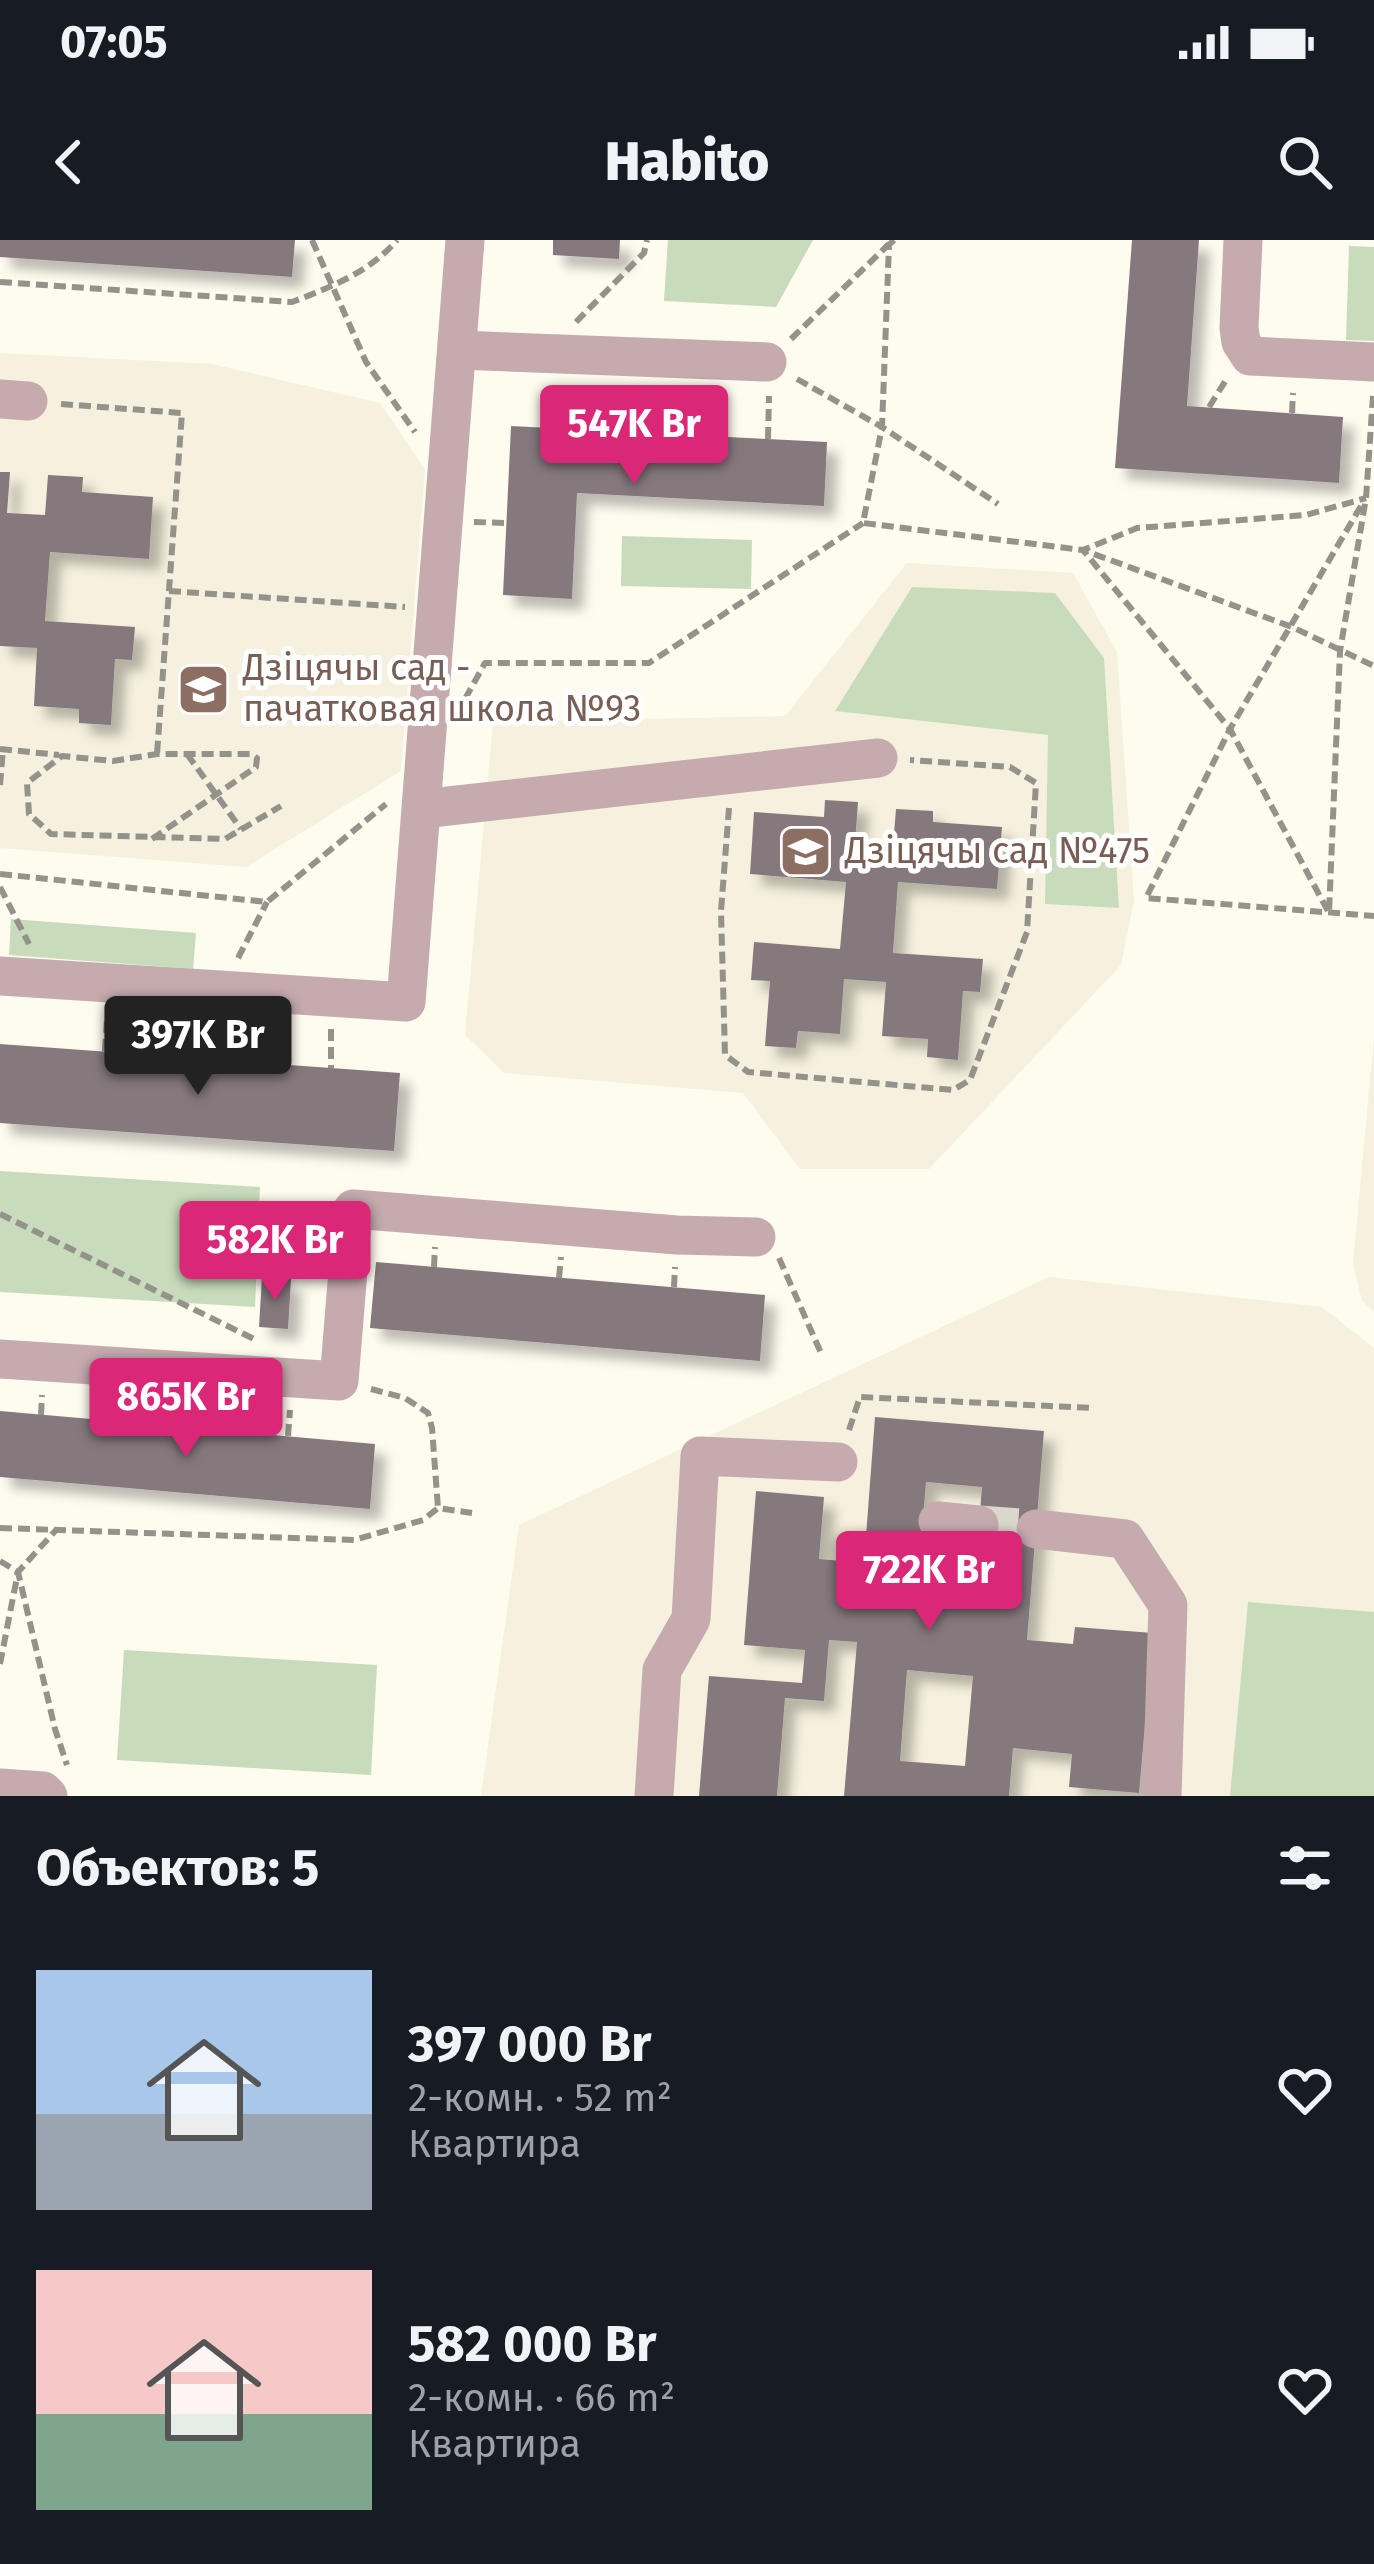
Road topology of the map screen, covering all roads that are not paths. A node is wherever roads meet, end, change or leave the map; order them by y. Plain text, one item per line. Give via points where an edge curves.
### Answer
1 (465, 240) edge
2 (1243, 240) edge
3 (457, 350) junction
4 (767, 362) road end
5 (1374, 362) edge
6 (878, 758) road end
7 (422, 809) junction
8 (0, 976) edge
9 (756, 1237) road end
10 (0, 1359) edge
11 (838, 1462) road end
12 (938, 1522) dead end
13 (979, 1525) tunnel mouth
14 (1036, 1529) tunnel mouth
15 (57, 1779) edge
16 (0, 1788) edge
17 (654, 1796) edge
18 (1162, 1796) edge

1 - 3 lane
2 - 5 lane via 1239,328 1250,356
3 - 4 lane
3 - 7 lane
6 - 7 lane
7 - 8 lane via 406,1002
9 - 10 lane via 353,1209 340,1381
11 - 17 lane via 700,1456 691,1619 662,1670
12 - 13 lane
14 - 18 lane via 1125,1539 1168,1605
15 - 16 lane via 43,1791

